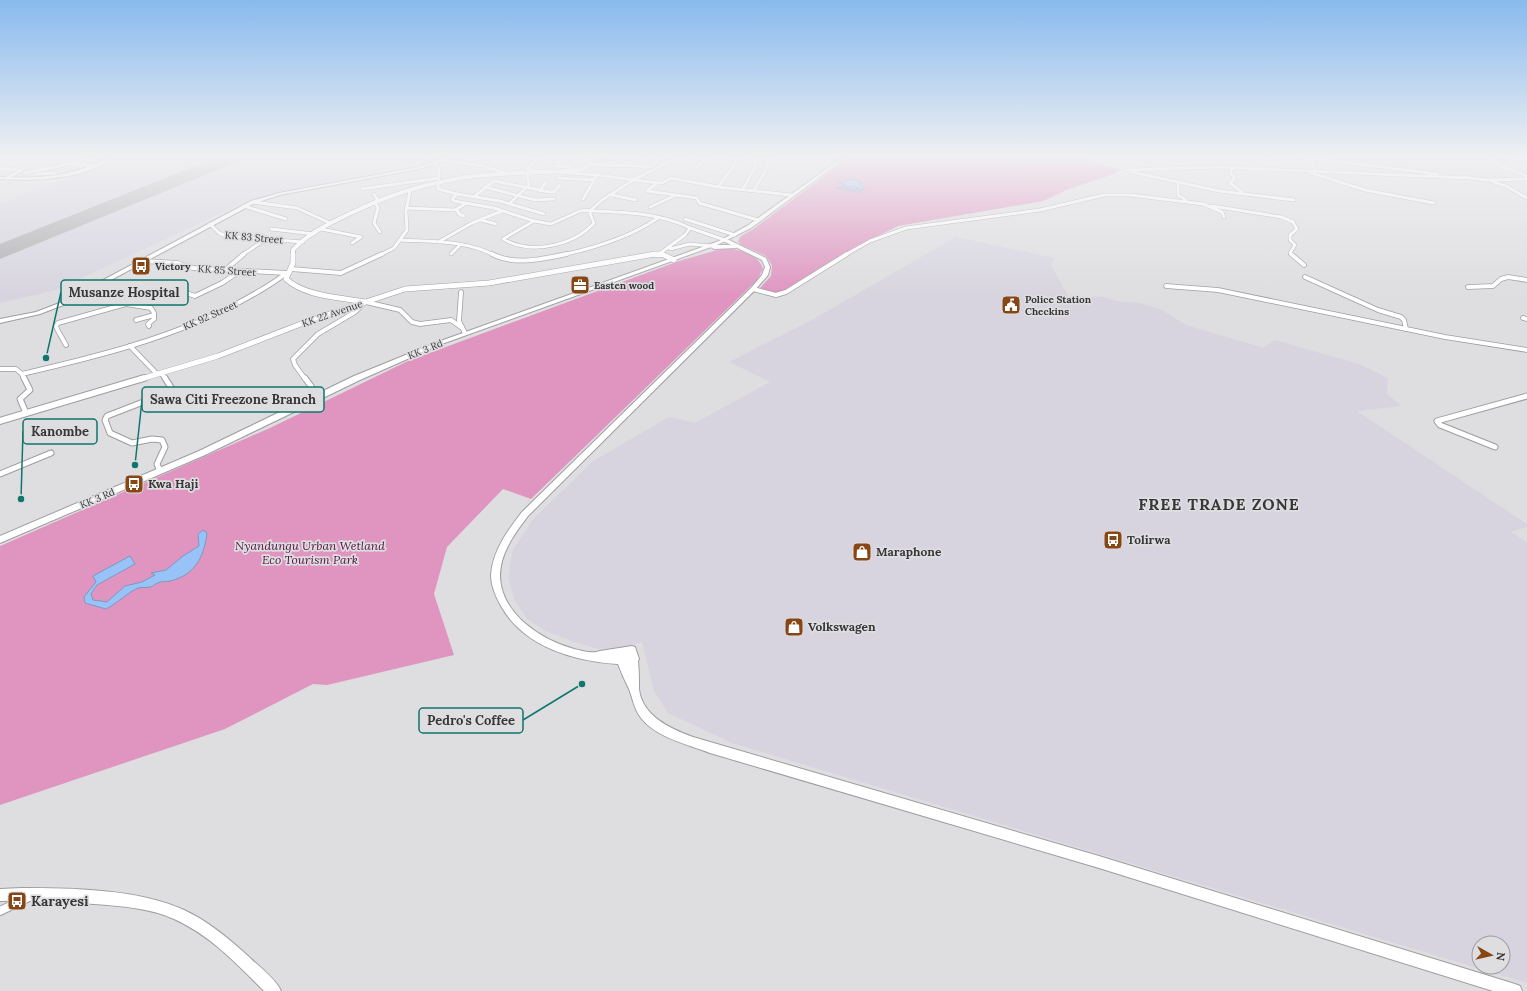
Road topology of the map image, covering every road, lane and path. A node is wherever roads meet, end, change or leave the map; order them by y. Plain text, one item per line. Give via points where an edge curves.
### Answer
1 (250, 203) edge
2 (262, 203) edge
3 (372, 203) edge
4 (377, 203) edge
5 (407, 203) edge
6 (506, 203) edge
7 (598, 203) edge
8 (658, 203) edge
9 (700, 203) edge
10 (780, 203) edge
11 (1069, 203) edge
12 (1196, 203) edge
13 (465, 204) joint
14 (509, 204) joint
15 (1203, 204) junction
16 (244, 206) junction
17 (650, 207) dead end
18 (406, 208) junction
19 (457, 210) junction
20 (502, 210) junction
21 (591, 210) junction
22 (544, 214) dead end
23 (464, 216) dead end
24 (1224, 217) dead end
25 (658, 218) junction
26 (684, 218) dead end
27 (286, 219) dead end
28 (481, 220) junction
29 (758, 220) junction
30 (534, 221) junction
31 (330, 223) junction
32 (210, 224) junction
33 (496, 224) dead end
34 (690, 228) junction
35 (271, 229) dead end
36 (321, 229) junction
37 (380, 232) dead end
38 (314, 234) junction
39 (735, 235) junction
40 (266, 238) junction
41 (400, 240) junction
42 (439, 241) junction
43 (723, 241) junction
44 (303, 242) junction
45 (677, 242) junction
46 (352, 243) dead end
47 (461, 244) junction
48 (686, 244) junction
49 (709, 247) junction
50 (738, 247) junction
51 (662, 252) junction
52 (451, 254) dead end
53 (674, 260) junction
54 (143, 261) junction
55 (1304, 265) dead end
56 (225, 270) junction
57 (240, 271) junction
58 (288, 272) junction
59 (1305, 278) dead end
60 (1527, 280) edge
61 (162, 285) dead end
62 (1166, 286) dead end
63 (1468, 288) dead end
64 (753, 289) junction
65 (86, 292) junction
66 (461, 292) dead end
67 (365, 302) junction
68 (126, 304) junction
69 (154, 315) junction
70 (0, 320) edge
71 (136, 320) dead end
72 (149, 326) dead end
73 (1406, 329) junction
74 (463, 330) junction
75 (66, 346) dead end
76 (130, 346) junction
77 (1527, 350) edge
78 (0, 369) edge
79 (158, 373) junction
80 (22, 374) junction
81 (1527, 396) edge
82 (319, 397) junction
83 (26, 413) junction
84 (0, 421) edge
85 (1495, 447) dead end
86 (51, 452) dead end
87 (160, 472) junction
88 (0, 474) edge
89 (0, 540) edge
90 (620, 656) junction
91 (636, 692) junction
92 (35, 894) junction
93 (0, 895) edge
94 (0, 911) edge
95 (274, 991) edge
96 (1515, 991) edge

1 - 16 main road
2 - 31 street via 297,208
3 - 31 street
4 - 37 street via 374,223
5 - 18 street
6 - 14 street
7 - 21 street
8 - 17 street
9 - 29 street
10 - 29 highway, KK 3 Rd
11 - 64 street via 1040,210 906,228 870,241 786,292 776,295
12 - 15 street
13 - 19 street
13 - 20 street
14 - 22 street
15 - 24 street via 1222,212
15 - 55 street via 1281,217 1293,222 1297,229 1290,235 1290,240 1295,245 1290,253
16 - 27 street
16 - 32 main road
18 - 19 street
18 - 41 street via 409,223
19 - 23 street
20 - 28 street
20 - 30 street
21 - 25 street
21 - 30 street via 580,210 551,224
21 - 30 street via 593,226 579,236 549,246 522,246 503,239
25 - 34 street
25 - 47 street via 646,226 591,249 537,261 500,258 478,247
26 - 39 street
28 - 33 street
28 - 42 street
29 - 39 highway, KK 3 Rd
31 - 36 street
32 - 40 street, KK 83 Street via 226,236
32 - 54 main road
34 - 43 street
34 - 45 street
35 - 38 street
36 - 38 street
36 - 46 street via 361,237
38 - 44 street
39 - 43 highway, KK 3 Rd
39 - 50 highway via 733,240
40 - 44 street, KK 83 Street
40 - 56 street
41 - 42 street
41 - 58 street, KK 85 Street via 394,248 341,273
42 - 47 street
43 - 49 highway, KK 3 Rd
43 - 50 main road
44 - 58 street via 293,250
45 - 48 street
45 - 51 street
47 - 52 street
48 - 49 street via 700,243
48 - 51 street
49 - 50 highway
49 - 53 highway, KK 3 Rd
50 - 64 main road via 756,254 768,264 769,269
51 - 53 street
51 - 67 street, KK 22 Avenue via 489,283 405,289
53 - 74 highway, KK 3 Rd
54 - 56 street, KK 85 Street
54 - 65 main road
56 - 57 street, KK 85 Street
57 - 58 street, KK 85 Street
57 - 61 street via 222,284 195,296
58 - 67 street via 286,278 300,288
58 - 76 street, KK 92 Street via 265,289 213,316
59 - 73 street via 1401,318
60 - 63 street via 1509,275 1499,279 1493,286
62 - 73 street via 1218,290
64 - 90 main road via 525,514 508,534 503,546 496,574 499,591 512,617 522,628 552,647 589,656
65 - 68 street via 104,295
65 - 70 main road via 43,311
66 - 74 street via 459,320
67 - 74 street via 400,310 412,322 420,324 451,320
67 - 79 street, KK 22 Avenue via 218,356
67 - 82 street via 356,312 330,327 293,359
68 - 69 street via 147,307
68 - 75 street via 58,323 58,333 64,338
69 - 71 street
69 - 72 street
73 - 77 street
74 - 82 highway, KK 3 Rd
76 - 79 street
76 - 80 street, KK 92 Street
78 - 80 street, KK 92 Street via 16,369
79 - 83 street, KK 22 Avenue
79 - 87 street via 171,385 172,389 169,392 107,416 105,420 110,433 128,442 162,440 164,448 157,464
80 - 83 street via 30,388 20,399
81 - 85 street via 1437,421 1440,425
82 - 87 highway, KK 3 Rd
83 - 84 street, KK 22 Avenue
86 - 88 street
87 - 89 highway, KK 3 Rd
90 - 91 main road
90 - 91 main road via 632,650
91 - 96 main road via 639,705 656,724 710,748 1099,862
92 - 93 main road
92 - 94 street
92 - 95 main road via 131,900 172,912 191,921 217,940

